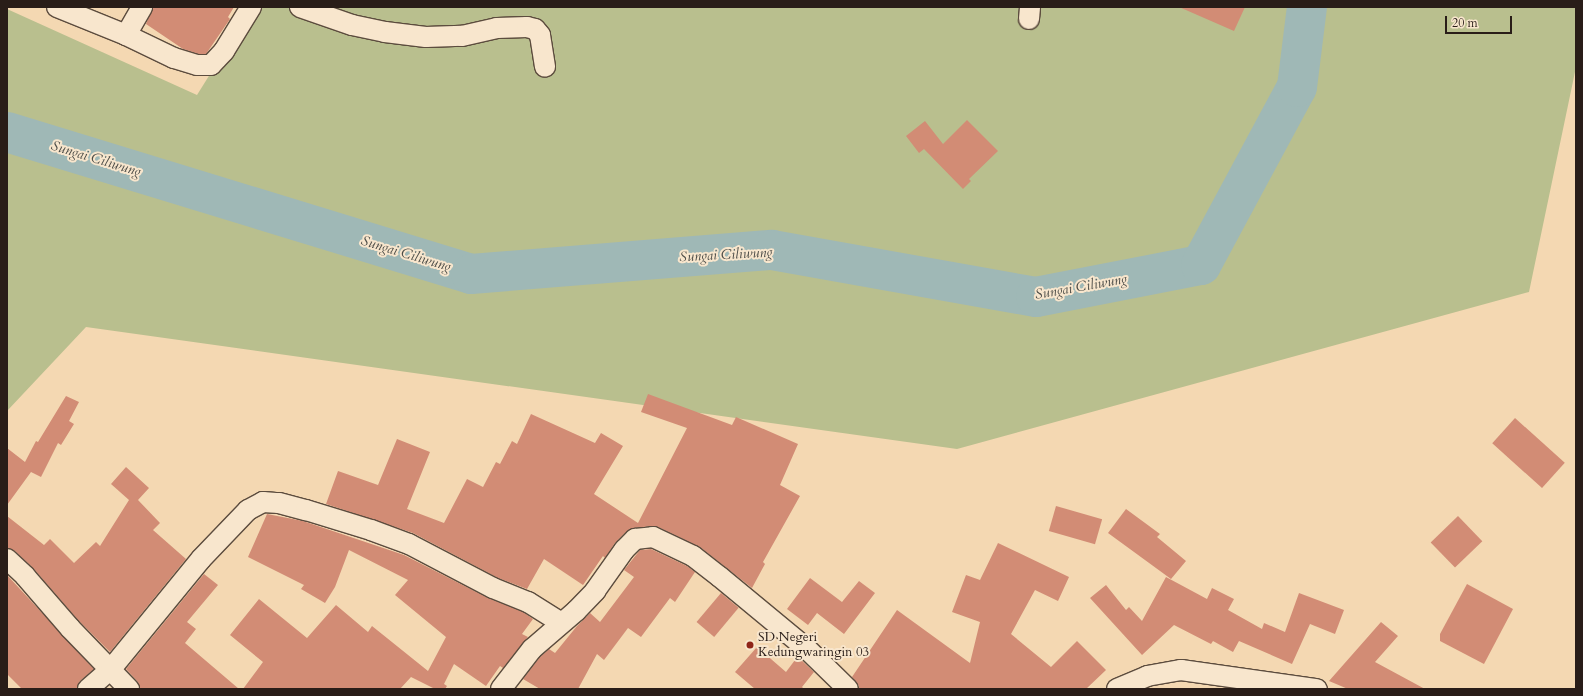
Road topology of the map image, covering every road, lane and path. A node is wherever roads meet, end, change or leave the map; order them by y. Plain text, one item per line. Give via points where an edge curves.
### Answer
1 (57, 7) edge
2 (142, 7) edge
3 (251, 7) edge
4 (300, 7) edge
5 (126, 35) junction
6 (545, 67) dead end
7 (7, 559) edge
8 (561, 623) junction
9 (111, 669) junction
10 (88, 689) edge
11 (129, 689) edge
12 (501, 689) edge
13 (848, 689) edge
14 (1117, 689) edge
15 (1317, 689) edge

1 - 5 street
2 - 5 street
3 - 5 street via 224,52 211,65 197,65 174,58
4 - 6 street via 359,26 426,37 462,36 496,28 527,27 535,29 540,35
7 - 9 street
8 - 9 street via 528,602 493,588 409,544 306,510 263,502 248,510 201,558
8 - 12 street via 532,649
8 - 13 street via 595,591 624,550 635,539 653,537 693,556 720,577 807,649
9 - 10 street
9 - 11 street
14 - 15 street via 1147,676 1181,670

